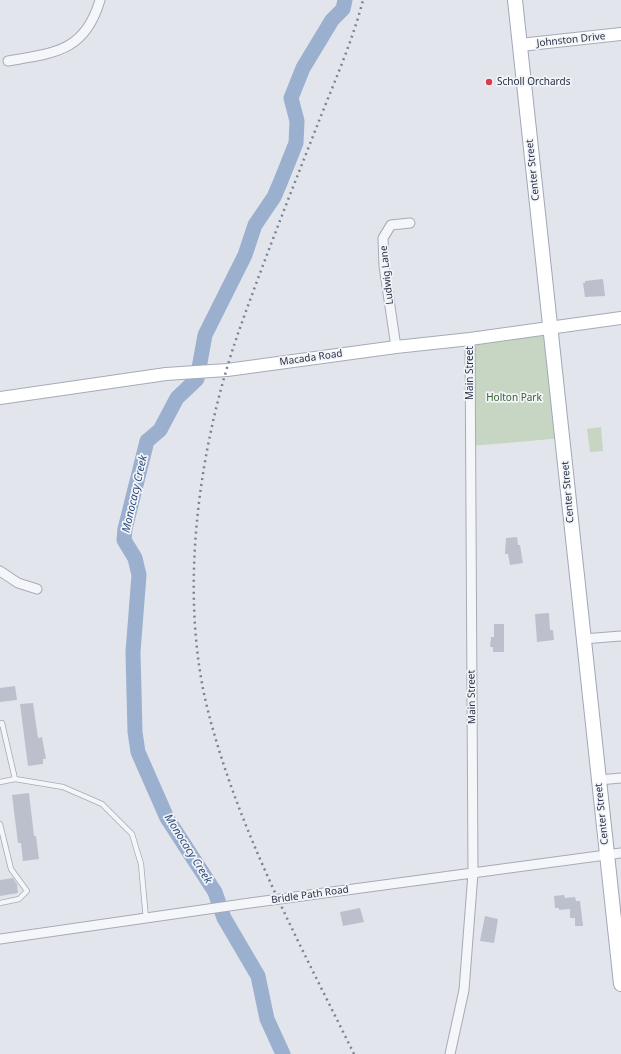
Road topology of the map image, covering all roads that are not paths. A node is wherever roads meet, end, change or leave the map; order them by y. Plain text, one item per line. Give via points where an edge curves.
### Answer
1 (100, 0) edge
2 (515, 0) edge
3 (621, 34) edge
4 (520, 45) junction
5 (8, 61) dead end
6 (410, 223) dead end
7 (621, 318) edge
8 (550, 327) junction
9 (470, 339) junction
10 (396, 346) junction
11 (0, 398) edge
12 (0, 571) edge
13 (37, 589) dead end
14 (621, 636) edge
15 (583, 639) junction
16 (0, 724) edge
17 (621, 778) edge
18 (15, 780) junction
19 (598, 780) junction
20 (0, 782) edge
21 (0, 824) edge
22 (621, 853) edge
23 (606, 855) junction
24 (473, 873) junction
25 (0, 903) edge
26 (146, 919) junction
27 (0, 939) edge
28 (621, 984) edge
29 (450, 1054) edge

1 - 5 street via 91,23 69,46 51,54
2 - 4 main road, Center Street
3 - 4 street, Johnston Drive
4 - 8 main road, Center Street
6 - 10 street, Ludwig Lane via 391,225 383,238 384,266
7 - 8 street, Macada Road
8 - 9 street, Macada Road
8 - 15 main road, Center Street
9 - 10 street, Macada Road
9 - 24 street, Main Street
10 - 11 street, Macada Road via 218,370 166,374
12 - 13 street via 18,583
14 - 15 street
15 - 19 main road, Center Street
16 - 18 lane via 2,723
17 - 19 street
18 - 20 lane
18 - 26 lane via 64,787 102,804 132,834 141,864
19 - 23 main road, Center Street
21 - 25 lane via 11,869 27,891 19,899
22 - 23 street, Bridle Path Road
23 - 24 street, Bridle Path Road
23 - 28 main road, Center Street
24 - 26 street, Bridle Path Road
24 - 29 street, Main Street via 464,990
26 - 27 street, Bridle Path Road

